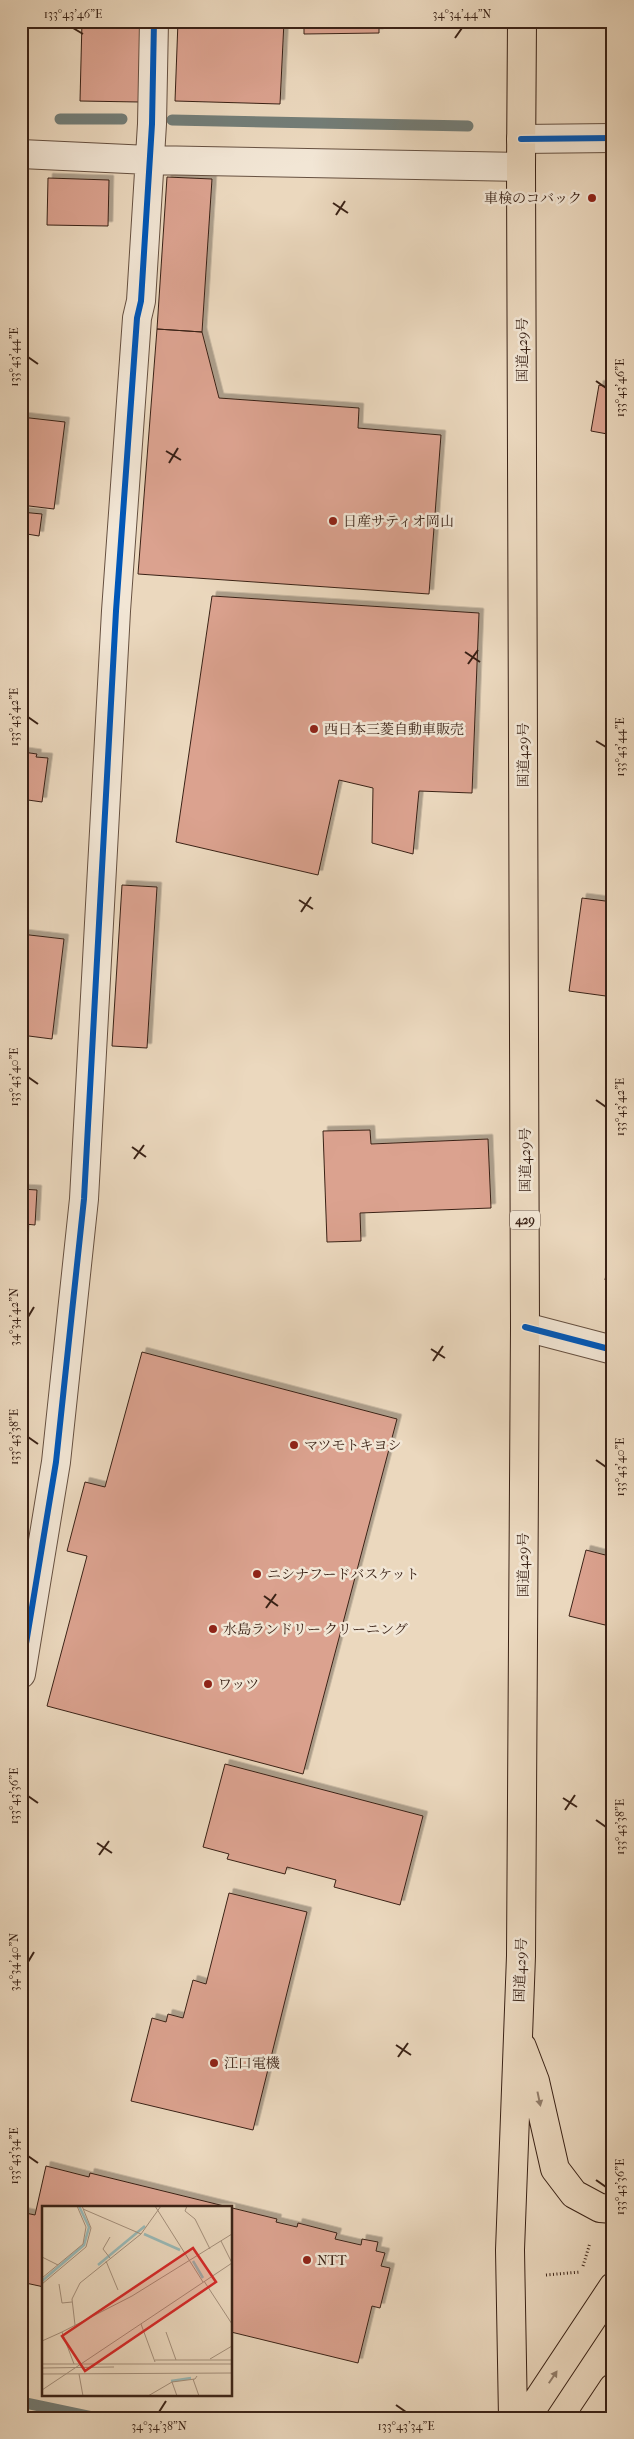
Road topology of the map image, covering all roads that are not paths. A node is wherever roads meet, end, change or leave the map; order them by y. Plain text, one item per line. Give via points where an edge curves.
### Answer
1 (154, 21) edge
2 (522, 21) edge
3 (613, 138) edge
4 (521, 139) junction
5 (21, 154) edge
6 (149, 160) junction
7 (521, 167) junction
8 (525, 1327) junction
9 (613, 1350) edge
10 (21, 1674) edge
11 (518, 2037) junction
12 (613, 2209) edge
13 (613, 2287) edge
14 (613, 2388) edge
15 (513, 2418) edge
16 (526, 2418) edge
17 (593, 2418) edge

1 - 6 street
2 - 4 highway, 国道429号 / 429
3 - 4 street
4 - 7 highway, 国道429号 / 429
5 - 6 street
6 - 7 street
6 - 10 street via 116,611 84,1199 56,1462
7 - 8 highway, 国道429号 / 429
8 - 9 street
8 - 11 highway, 国道429号 / 429
11 -> 12 highway via 535,2082 555,2169 574,2194 600,2208
11 - 15 highway, 国道429号 / 429 via 510,2250
16 -> 13 highway
14 - 17 highway

